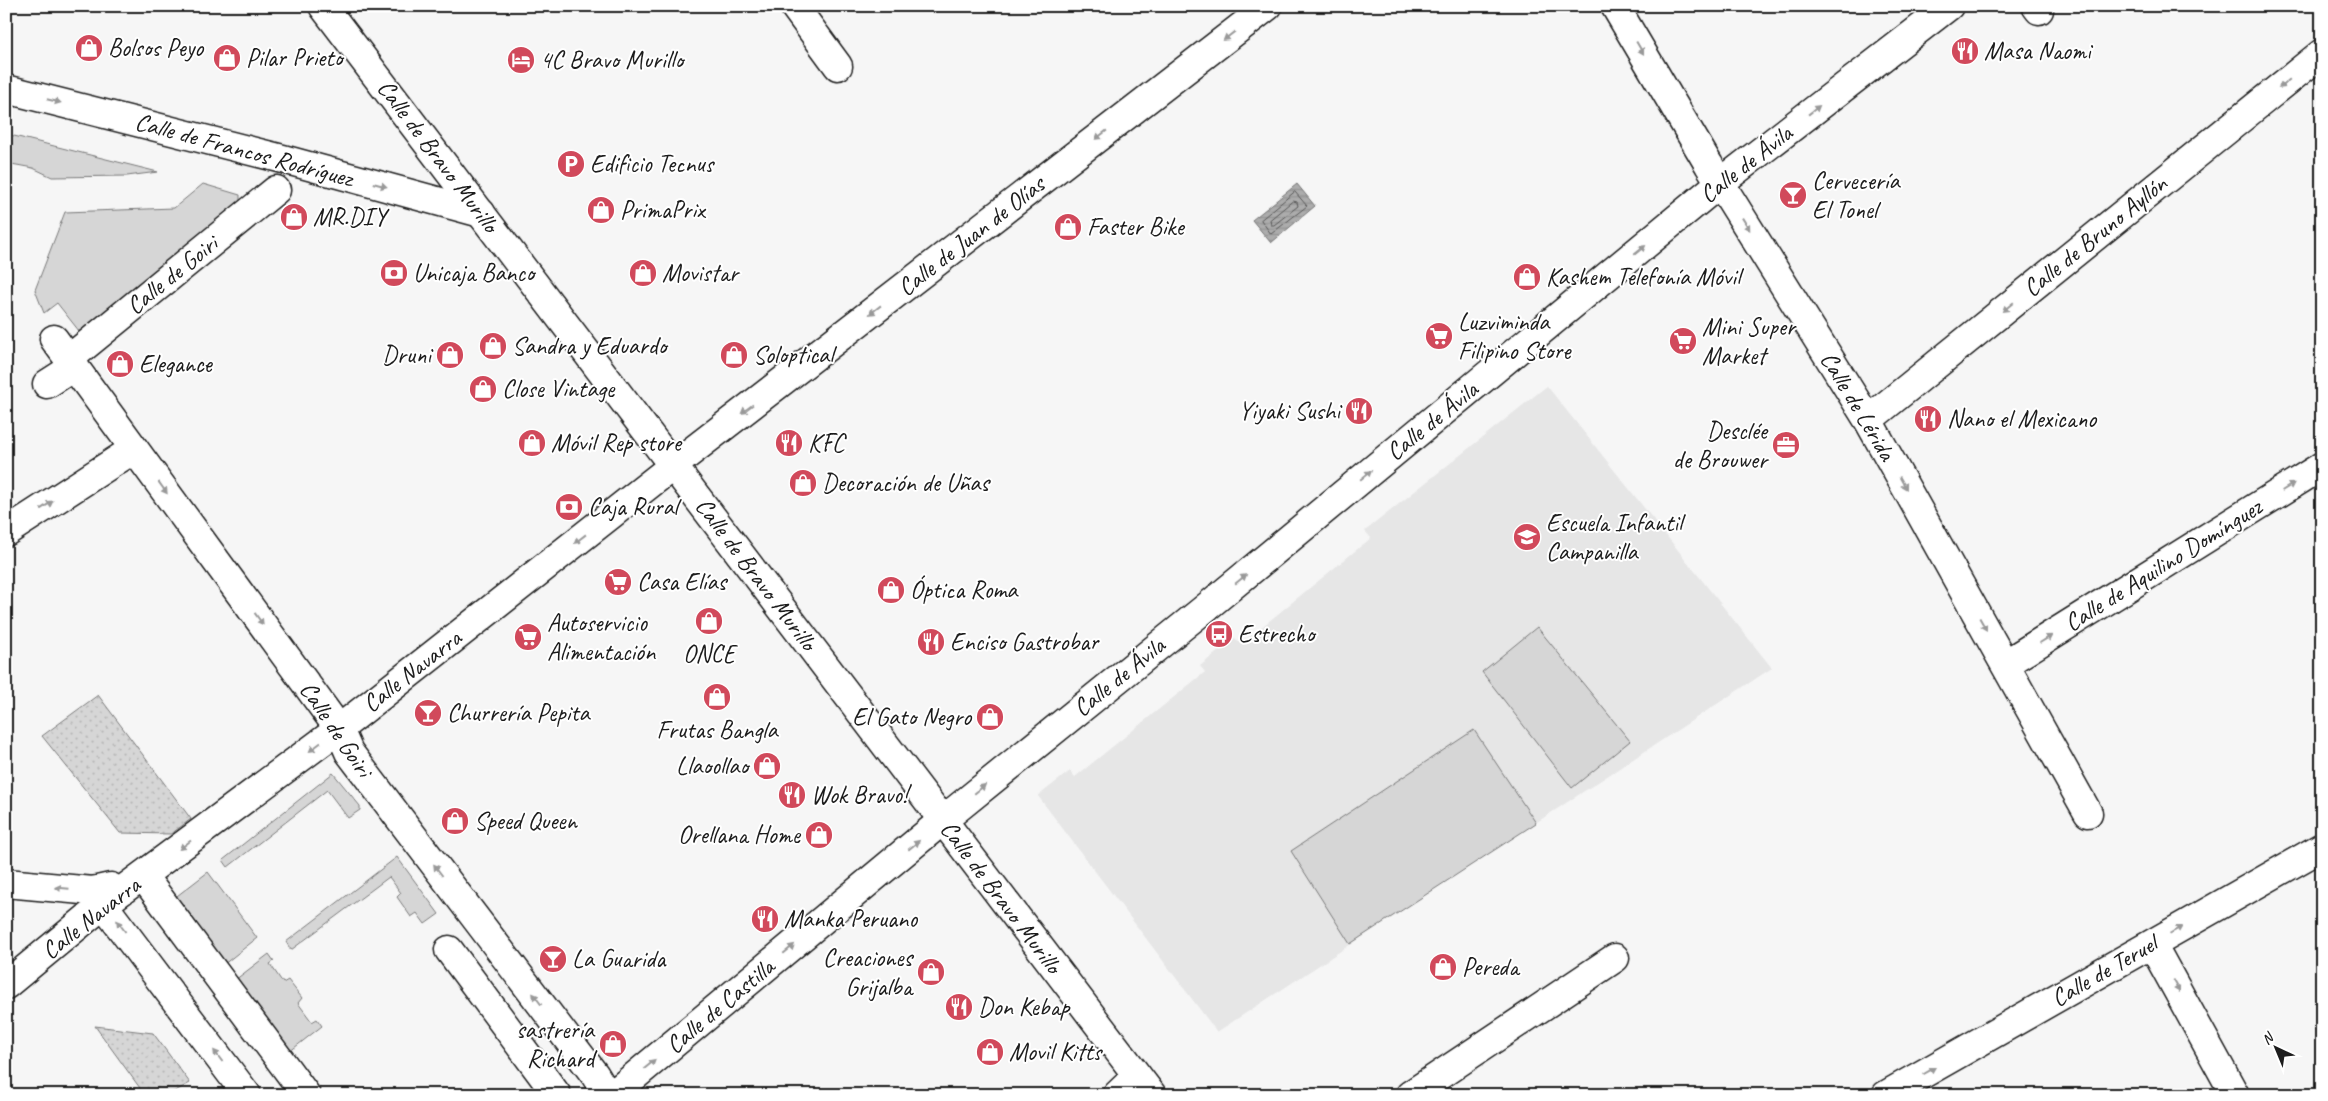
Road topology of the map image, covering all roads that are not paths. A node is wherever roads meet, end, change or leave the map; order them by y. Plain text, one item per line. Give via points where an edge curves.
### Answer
1 (323, 6) edge
2 (794, 6) edge
3 (1268, 6) edge
4 (1615, 6) edge
5 (1949, 6) edge
6 (2322, 53) edge
7 (838, 66) dead end
8 (6, 89) edge
9 (1720, 183) junction
10 (276, 190) dead end
11 (481, 213) junction
12 (66, 355) junction
13 (47, 384) dead end
14 (1868, 420) junction
15 (134, 449) junction
16 (674, 465) junction
17 (2322, 466) edge
18 (6, 532) edge
19 (2005, 664) junction
20 (339, 729) junction
21 (2088, 813) dead end
22 (943, 820) junction
23 (2322, 847) edge
24 (143, 876) junction
25 (6, 883) edge
26 (99, 898) junction
27 (2152, 944) junction
28 (449, 950) dead end
29 (1615, 958) dead end
30 (6, 985) edge
31 (1145, 1085) edge
32 (247, 1095) edge
33 (306, 1095) edge
34 (557, 1095) edge
35 (607, 1095) edge
36 (612, 1095) edge
37 (1117, 1095) edge
38 (1410, 1095) edge
39 (1886, 1095) edge
40 (2235, 1095) edge

1 - 11 street, Calle de Bravo Murillo
2 - 7 street
3 -> 16 street, Calle de Juan de Olías
4 -> 9 street, Calle de Lérida
9 -> 5 street, Calle de Ávila
6 -> 14 street, Calle de Bruno Ayllón
8 -> 11 street, Calle de Francos Rodríguez
9 -> 14 street, Calle de Lérida
22 -> 9 street, Calle de Ávila
10 - 12 street, Calle de Goiri
11 - 16 street, Calle de Bravo Murillo
12 - 13 street
12 - 15 street, Calle de Goiri
14 -> 19 street, Calle de Lérida
18 -> 15 street
15 -> 20 street, Calle de Goiri
16 -> 20 street, Calle Navarra
16 - 22 street, Calle de Bravo Murillo
19 -> 17 street, Calle de Aquilino Domínguez
19 - 21 street, Calle de Lérida
20 -> 24 street, Calle Navarra
35 -> 20 street, Calle de Goiri via 349,752
22 - 31 street, Calle de Bravo Murillo
36 -> 22 street, Calle de Castilla
27 -> 23 street, Calle de Teruel
24 - 26 street
24 - 33 street
26 -> 25 street
26 - 30 street, Calle Navarra
32 -> 26 street
39 -> 27 street, Calle de Teruel
27 -> 40 street
28 - 34 street
29 - 38 street
31 - 37 street

